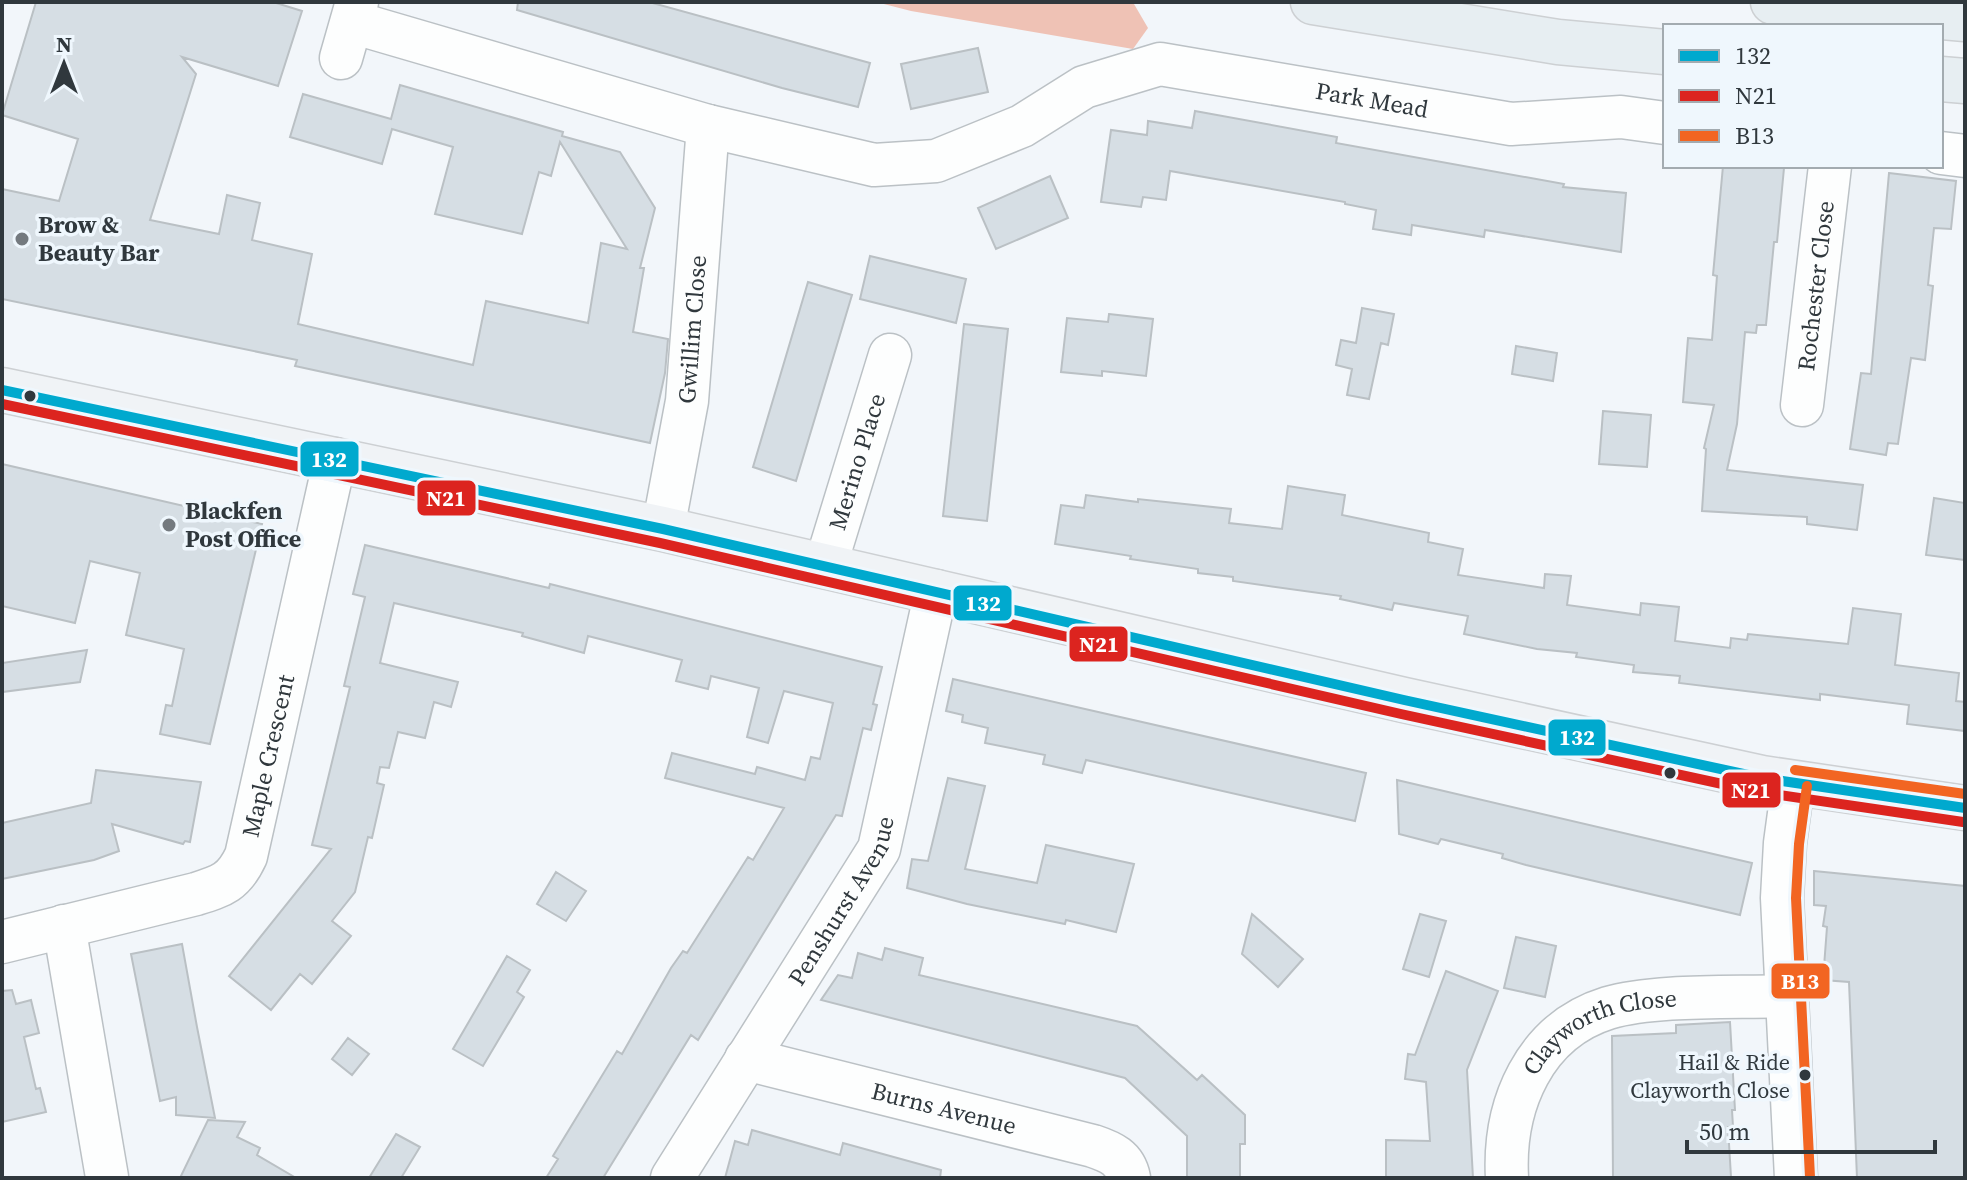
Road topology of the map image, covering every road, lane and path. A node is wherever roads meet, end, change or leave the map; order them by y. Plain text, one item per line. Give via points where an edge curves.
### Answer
1 (1313, 2) edge
2 (1773, 2) edge
3 (1965, 19) edge
4 (350, 27) edge
5 (1663, 52) edge
6 (1943, 79) edge
7 (1965, 81) edge
8 (1663, 123) edge
9 (708, 126) junction
10 (1943, 153) edge
11 (1965, 156) edge
12 (1830, 168) edge
13 (890, 355) dead end
14 (2, 390) edge
15 (1802, 405) dead end
16 (335, 459) junction
17 (663, 529) junction
18 (825, 567) junction
19 (936, 591) junction
20 (1793, 784) junction
21 (1965, 808) edge
22 (64, 926) junction
23 (2, 942) edge
24 (1785, 996) junction
25 (746, 1059) junction
26 (107, 1177) edge
27 (672, 1178) edge
28 (1129, 1178) edge
29 (1507, 1178) edge
30 (1796, 1178) edge

1 - 5 highway via 1558,42
2 - 3 highway
4 - 9 street
6 - 7 highway
8 - 9 street, Park Mead via 1621,117 1511,124 1160,64 1084,87 1022,126 936,161 874,165
9 - 17 street, Gwillim Close via 687,401
10 - 11 street
12 - 15 street, Rochester Close
13 - 18 street, Merino Place
14 - 16 main road
16 - 17 main road
16 - 22 street, Maple Crescent via 238,873 221,887
17 - 18 main road
18 - 19 main road
19 - 20 main road
19 - 25 street, Penshurst Avenue via 879,849
20 - 21 main road
20 - 24 street via 1782,898
22 - 23 street, Maple Crescent
22 - 26 street
24 - 29 street, Clayworth Close via 1642,1003 1610,1008 1568,1028 1539,1055 1526,1076 1509,1128
24 - 30 street
25 - 27 street, Penshurst Avenue
25 - 28 street, Burns Avenue via 1093,1146 1119,1158

